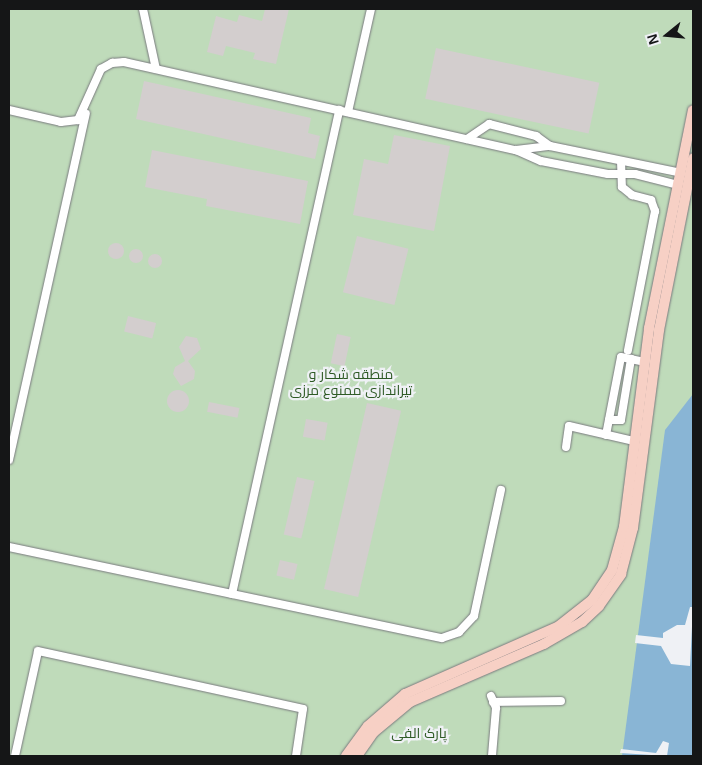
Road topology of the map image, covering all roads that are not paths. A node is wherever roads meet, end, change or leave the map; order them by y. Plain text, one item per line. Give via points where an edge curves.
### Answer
1 (143, 9) edge
2 (371, 9) edge
3 (156, 69) junction
4 (89, 98) junction
5 (9, 110) edge
6 (338, 110) junction
7 (693, 110) edge
8 (348, 112) junction
9 (467, 139) junction
10 (550, 146) junction
11 (516, 150) junction
12 (579, 152) junction
13 (693, 158) edge
14 (621, 162) junction
15 (576, 169) junction
16 (608, 174) junction
17 (620, 174) junction
18 (685, 174) junction
19 (683, 186) junction
20 (622, 187) junction
21 (628, 350) dead end
22 (644, 362) junction
23 (606, 435) junction
24 (634, 441) junction
25 (566, 446) dead end
26 (9, 460) edge
27 (500, 490) dead end
28 (9, 547) edge
29 (232, 594) junction
30 (561, 701) dead end
31 (15, 756) edge
32 (296, 756) edge
33 (346, 756) edge
34 (357, 756) edge
35 (492, 756) edge

1 - 3 street
2 - 8 street
3 - 4 street via 112,63 94,78
3 - 6 street
4 - 5 street via 81,117 71,123
4 - 26 street
6 - 8 street
6 - 29 street
7 - 18 main road
8 - 9 street
9 - 10 street via 489,124 536,136
9 - 11 street
10 - 11 street
10 - 12 street
11 - 15 street via 542,161
12 - 14 street
12 - 15 street
13 - 18 main road
14 - 17 street
14 - 18 street
15 - 16 street
16 - 17 street
16 - 20 street
17 - 19 street via 635,174
17 - 20 street
18 - 19 main road
19 - 22 main road
19 - 34 main road via 659,330 633,528 628,554 611,591 582,622 563,634 410,702 374,732
20 - 21 street via 632,195 651,200 655,211
22 - 23 street via 621,357
22 - 24 main road
23 - 24 street
23 - 25 street via 569,426
24 - 33 main road via 619,552 612,570 592,600 559,626 405,694 368,726
27 - 29 street via 474,616 459,632 450,636 431,636
28 - 29 street
30 - 35 street via 492,699 496,722
31 - 32 street via 38,651 303,709

